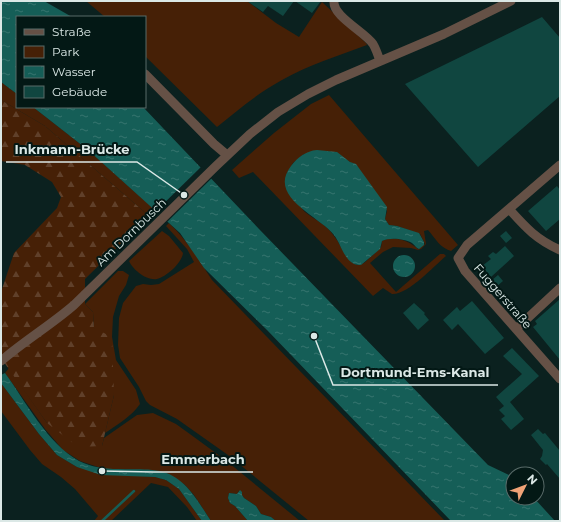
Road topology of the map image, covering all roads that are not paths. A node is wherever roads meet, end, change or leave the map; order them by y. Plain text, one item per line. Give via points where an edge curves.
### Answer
1 (334, 1) edge
2 (511, 1) edge
3 (380, 61) junction
4 (146, 75) edge
5 (227, 155) junction
6 (560, 165) edge
7 (509, 209) junction
8 (560, 250) edge
9 (560, 288) edge
10 (516, 329) junction
11 (4, 359) edge
12 (560, 379) edge

1 - 3 street via 335,9 373,43
2 - 3 street, Am Dornbusch via 444,34
3 - 5 street, Am Dornbusch via 308,94 278,112
4 - 5 street
5 - 11 street, Am Dornbusch via 61,316
6 - 7 street, Fuggerstraße
7 - 8 street via 536,237
7 - 10 street, Fuggerstraße via 467,245 458,258 465,271
9 - 10 street
10 - 12 street, Fuggerstraße

